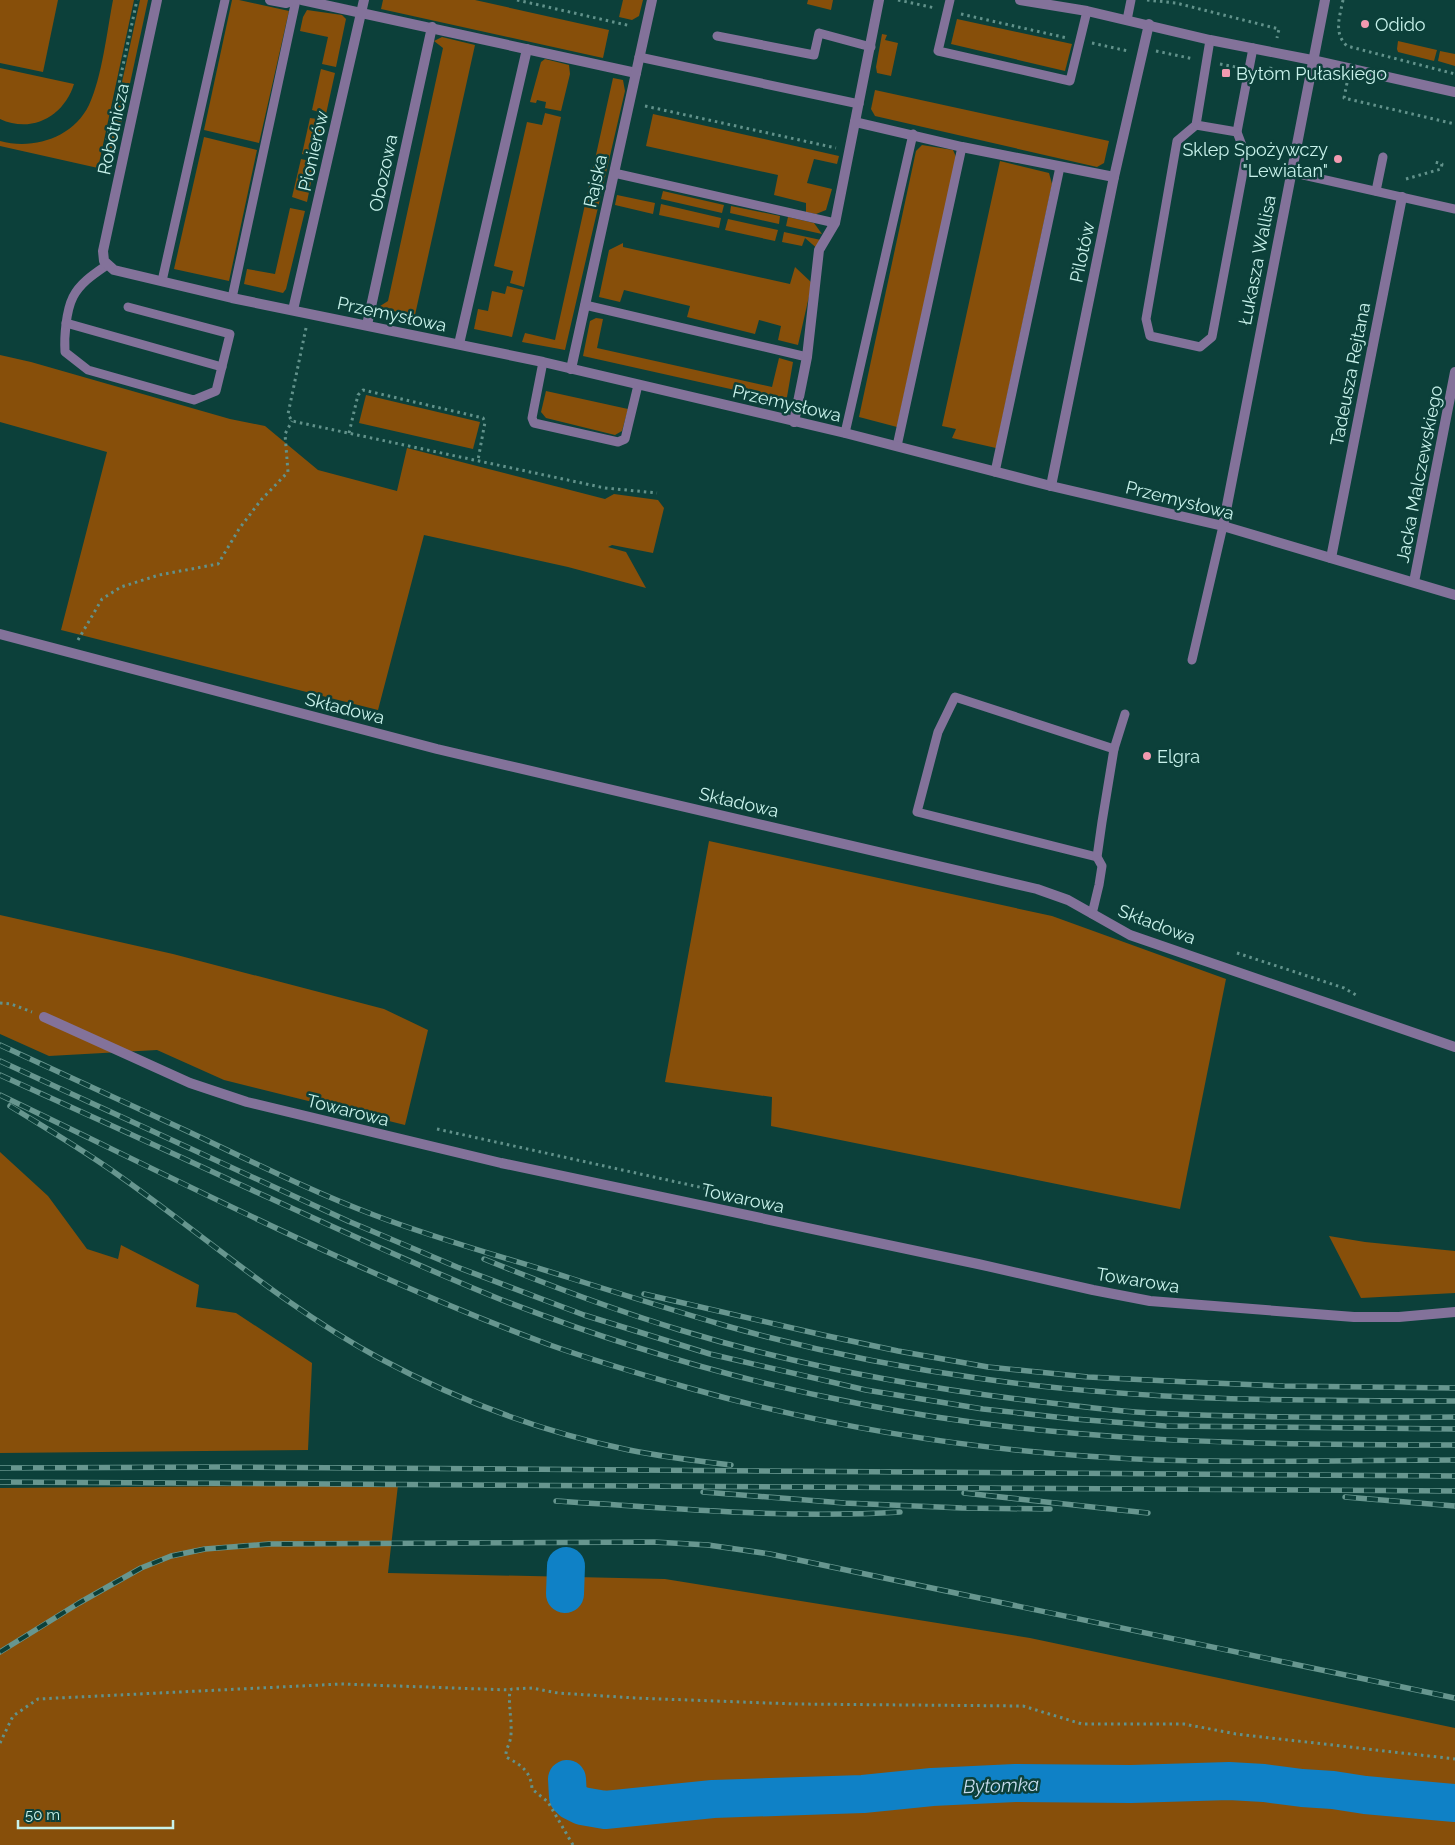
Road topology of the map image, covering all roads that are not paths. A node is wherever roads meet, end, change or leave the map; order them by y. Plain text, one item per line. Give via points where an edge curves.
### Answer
1 (157, 0) edge
2 (224, 0) edge
3 (270, 0) edge
4 (295, 0) edge
5 (302, 0) edge
6 (364, 0) edge
7 (652, 0) edge
8 (879, 0) edge
9 (950, 0) edge
10 (1020, 0) edge
11 (1131, 0) edge
12 (1325, 0) edge
13 (1087, 11) junction
14 (361, 13) junction
15 (1127, 20) junction
16 (1149, 24) junction
17 (432, 27) junction
18 (717, 36) dead end
19 (1210, 40) junction
20 (871, 47) junction
21 (1253, 48) junction
22 (527, 49) junction
23 (640, 56) junction
24 (1312, 60) junction
25 (636, 73) junction
26 (1455, 92) edge
27 (859, 104) junction
28 (855, 122) junction
29 (1196, 125) junction
30 (1237, 132) junction
31 (913, 134) junction
32 (962, 147) junction
33 (1384, 157) dead end
34 (1060, 167) junction
35 (1290, 172) junction
36 (614, 173) junction
37 (1114, 177) junction
38 (1376, 191) junction
39 (1402, 197) junction
40 (1455, 209) edge
41 (834, 223) junction
42 (107, 265) junction
43 (162, 281) junction
44 (232, 298) junction
45 (585, 305) junction
46 (128, 307) dead end
47 (293, 310) junction
48 (66, 323) junction
49 (367, 325) junction
50 (459, 344) junction
51 (807, 356) junction
52 (543, 362) junction
53 (222, 366) junction
54 (571, 369) junction
55 (1455, 372) edge
56 (638, 385) junction
57 (794, 422) junction
58 (845, 433) junction
59 (897, 446) junction
60 (995, 472) junction
61 (1051, 486) junction
62 (1223, 526) junction
63 (1331, 558) junction
64 (1414, 582) junction
65 (1455, 595) edge
66 (0, 634) edge
67 (1192, 660) dead end
68 (1125, 714) dead end
69 (1114, 749) junction
70 (1097, 857) junction
71 (1092, 914) junction
72 (44, 1017) road end
73 (1455, 1046) edge
74 (1455, 1312) edge

1 - 42 street, Robotnicza via 103,250
2 - 43 lane
3 - 4 street via 286,3
4 - 44 lane
5 - 14 street
6 - 14 street, Pionierów
7 - 23 street, Rajska
8 - 20 street
9 - 13 lane via 938,51 1070,81
10 - 13 street
11 - 15 lane
12 - 24 street, Łukasza Wallisa
13 - 15 street
14 - 17 street
14 - 47 street, Pionierów
15 - 16 street
16 - 19 street
16 - 37 street, Pilotów
17 - 22 street
17 - 49 street, Obozowa
18 - 20 lane via 814,55 819,33
19 - 21 street
19 - 29 lane
20 - 27 street
21 - 24 street
21 - 30 lane
22 - 25 street
22 - 50 street
23 - 25 street, Rajska
23 - 27 lane
24 - 26 street
24 - 35 street, Łukasza Wallisa
25 - 36 street, Rajska
27 - 28 street
28 - 31 street
28 - 41 street
29 - 30 lane
29 - 30 lane via 1176,141 1146,319 1150,336 1200,347 1212,337 1246,156
31 - 32 street
31 - 58 lane
32 - 34 street
32 - 59 lane
33 - 38 lane
34 - 37 street
34 - 60 lane
35 - 38 lane
35 - 62 street, Łukasza Wallisa
36 - 41 lane
36 - 45 street, Rajska
37 - 61 street, Pilotów
38 - 39 lane
39 - 40 lane
39 - 63 street, Tadeusza Rejtana
41 - 51 street via 819,250
42 - 43 street, Przemysłowa via 114,270
42 - 48 lane via 88,278 72,298
43 - 44 street, Przemysłowa
44 - 47 street, Przemysłowa
45 - 51 lane
45 - 54 street, Rajska
46 - 53 lane via 230,334
47 - 49 street, Przemysłowa
48 - 53 lane
48 - 53 lane via 65,352 88,370 194,400 216,391
49 - 50 street, Przemysłowa
50 - 52 street, Przemysłowa
51 - 57 street
52 - 54 street, Przemysłowa
52 - 56 lane via 532,418 534,423 618,442 625,439
54 - 56 street, Przemysłowa
55 - 64 street, Jacka Malczewskiego
56 - 57 street, Przemysłowa
57 - 58 street, Przemysłowa
58 - 59 street, Przemysłowa
59 - 60 street, Przemysłowa
60 - 61 street, Przemysłowa
61 - 62 street, Przemysłowa
62 - 63 street, Przemysłowa
62 - 67 lane
63 - 64 street, Przemysłowa
64 - 65 street, Przemysłowa
66 - 71 street, Składowa via 437,749 1008,881 1068,900
68 - 69 lane
69 - 70 lane
69 - 70 lane via 955,697 938,732 917,812
70 - 71 lane via 1102,866
71 - 73 street, Składowa via 1130,935
72 - 74 street, Towarowa via 190,1083 247,1102 501,1163 1093,1290 1150,1301 1345,1316 1399,1317

